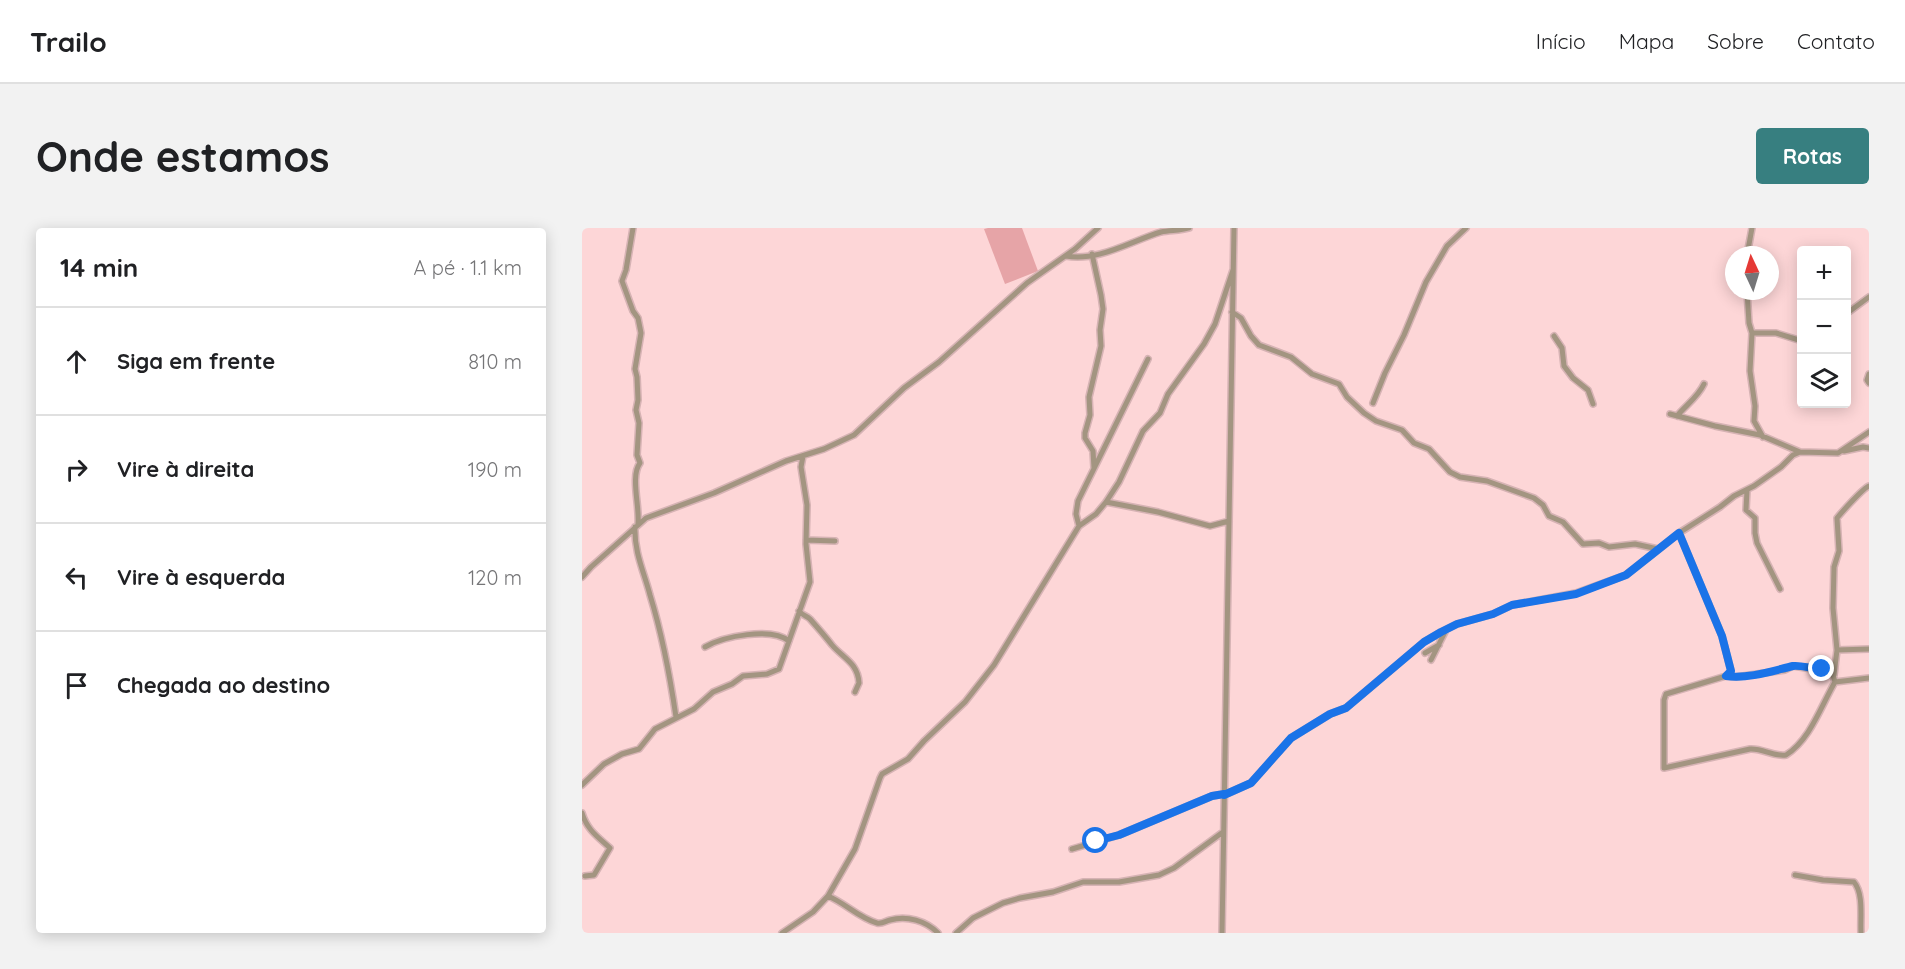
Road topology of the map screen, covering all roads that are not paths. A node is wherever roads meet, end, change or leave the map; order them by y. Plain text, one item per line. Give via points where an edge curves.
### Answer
1 (633, 228) edge
2 (1098, 228) edge
3 (1189, 228) edge
4 (1234, 228) edge
5 (1466, 228) edge
6 (1752, 228) edge
7 (1749, 246) edge
8 (1092, 254) junction
9 (1066, 256) junction
10 (1233, 270) junction
11 (1869, 297) edge
12 (1748, 300) edge
13 (1851, 310) edge
14 (1232, 312) junction
15 (1752, 333) junction
16 (1554, 336) dead end
17 (1797, 339) edge
18 (1148, 359) dead end
19 (1869, 374) edge
20 (1869, 383) edge
21 (1704, 384) dead end
22 (1373, 404) dead end
23 (1593, 404) dead end
24 (1670, 414) dead end
25 (1677, 416) junction
26 (1869, 432) edge
27 (1763, 437) junction
28 (1869, 448) edge
29 (1843, 451) junction
30 (1800, 452) junction
31 (803, 456) junction
32 (1094, 468) junction
33 (1869, 486) edge
34 (1747, 490) junction
35 (1106, 502) junction
36 (1229, 522) junction
37 (636, 526) junction
38 (1079, 526) junction
39 (1679, 533) junction
40 (806, 540) junction
41 (835, 541) dead end
42 (1658, 549) junction
43 (582, 577) edge
44 (1780, 589) dead end
45 (799, 611) junction
46 (1446, 630) junction
47 (792, 633) junction
48 (782, 637) junction
49 (789, 641) junction
50 (1439, 645) junction
51 (705, 647) dead end
52 (1869, 649) edge
53 (1837, 650) junction
54 (1425, 653) dead end
55 (1431, 660) dead end
56 (1726, 676) junction
57 (1869, 678) edge
58 (1834, 679) junction
59 (855, 692) dead end
60 (676, 717) junction
61 (582, 785) edge
62 (1224, 795) junction
63 (582, 813) edge
64 (1223, 832) junction
65 (1072, 849) dead end
66 (1795, 875) dead end
67 (585, 876) dead end
68 (828, 896) junction
69 (782, 933) edge
70 (938, 933) edge
71 (956, 933) edge
72 (1222, 933) edge
73 (1861, 933) edge

1 - 37 street via 622,281 638,318 640,333 635,369 640,463 636,468
2 - 9 street
3 - 8 street via 1162,232 1105,254
4 - 10 street
5 - 22 street via 1447,246 1426,282
6 - 7 street
8 - 9 street
8 - 32 street via 1102,309 1101,346 1085,433 1093,451
9 - 31 street via 1027,283 855,435
10 - 14 street
10 - 35 street via 1215,324 1168,394 1160,413 1143,431
11 - 13 street
12 - 15 street
14 - 36 street
14 - 42 street via 1241,318 1259,345 1291,357 1306,370 1339,384 1364,412 1376,421 1402,429 1414,443 1429,449 1452,474 1488,481 1534,498 1583,544 1635,544
15 - 17 street via 1776,333
15 - 27 street via 1754,421
16 - 23 street via 1562,348 1563,366 1588,390
18 - 32 street
19 - 20 street
21 - 25 street
24 - 25 street
25 - 27 street
26 - 29 street
27 - 30 street
28 - 29 street
29 - 30 street
30 - 34 street
31 - 37 street via 650,516
31 - 40 street
32 - 38 street via 1076,508
33 - 53 street via 1858,493 1838,518 1833,608
34 - 39 street
34 - 44 street via 1746,510 1755,518 1757,543
35 - 36 street via 1210,526
35 - 38 street
36 - 62 street
37 - 43 street
37 - 60 street via 635,546 650,594
38 - 68 street via 994,665 965,702 908,759 882,774 855,849
39 - 42 street
39 - 56 street via 1722,636 1731,671
40 - 41 street
40 - 45 street via 810,582
42 - 46 street via 1626,575 1576,594 1512,605
45 - 47 street
45 - 59 street via 855,666 860,683
46 - 50 street
46 - 62 street via 1424,642 1346,708 1291,738 1251,783
47 - 48 street
47 - 49 street
48 - 49 street
48 - 51 street via 756,634 726,638
49 - 60 street via 777,671 743,676
50 - 54 street
50 - 55 street
52 - 53 street
53 - 58 street
56 - 58 street via 1793,666 1832,672
56 - 58 street via 1666,694 1664,768 1750,748 1786,755 1813,724
57 - 58 street
60 - 61 street via 655,729 639,749 604,764
62 - 64 street
62 - 65 street via 1206,798 1119,835
63 - 67 street via 592,833 610,848 594,875
64 - 71 street via 1159,875 1119,882 1083,882 1020,898 973,918
64 - 72 street
66 - 73 street via 1854,882 1858,887
68 - 69 street via 813,912
68 - 70 street via 877,923 909,919 925,923

